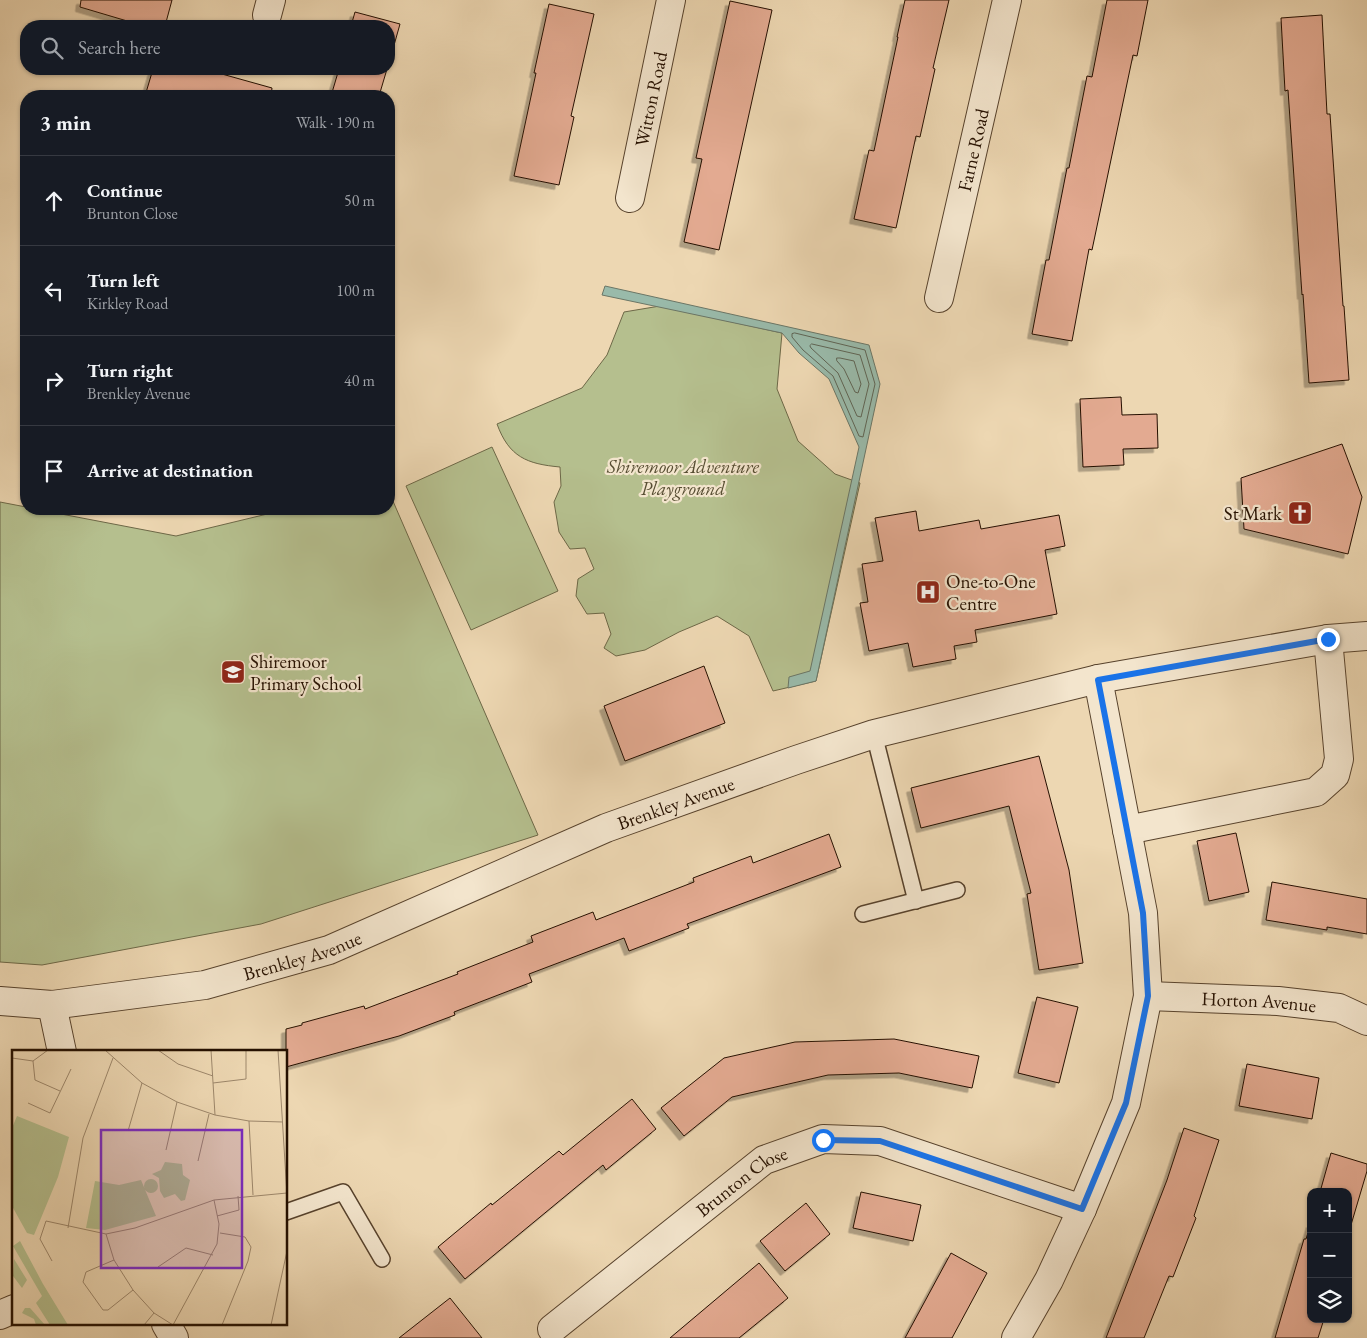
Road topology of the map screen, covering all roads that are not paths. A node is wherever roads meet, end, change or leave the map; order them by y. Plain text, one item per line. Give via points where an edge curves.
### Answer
1 (671, 0) edge
2 (1006, 0) edge
3 (630, 198) dead end
4 (939, 298) dead end
5 (1367, 636) edge
6 (1328, 639) junction
7 (1098, 680) junction
8 (874, 734) junction
9 (1127, 830) junction
10 (957, 890) dead end
11 (916, 901) junction
12 (863, 914) dead end
13 (1148, 996) junction
14 (0, 1001) edge
15 (52, 1005) junction
16 (1367, 1021) edge
17 (62, 1050) edge
18 (1082, 1209) junction
19 (288, 1211) edge
20 (382, 1259) dead end
21 (12, 1310) edge
22 (0, 1315) edge
23 (167, 1326) edge
24 (552, 1329) dead end
25 (174, 1338) edge
26 (1016, 1338) edge

1 - 3 street, Witton Road
2 - 4 street, Farne Road
5 - 6 street, Brenkley Avenue
6 - 7 street, Brenkley Avenue
6 - 9 street via 1339,759 1335,775 1316,792
7 - 8 street, Brenkley Avenue
7 - 9 street
8 - 11 lane
8 - 15 street, Brenkley Avenue via 606,828 330,950 205,985
9 - 13 street via 1143,913
10 - 11 lane
11 - 12 lane
13 - 16 street, Horton Avenue via 1278,1001 1339,1008
13 - 18 street via 1126,1103
14 - 15 street, Brenkley Avenue
15 - 17 street
18 - 24 street, Brunton Close via 880,1141 823,1140 764,1160
18 - 26 street via 1049,1280
19 - 20 lane via 343,1192
21 - 22 street
23 - 25 street

